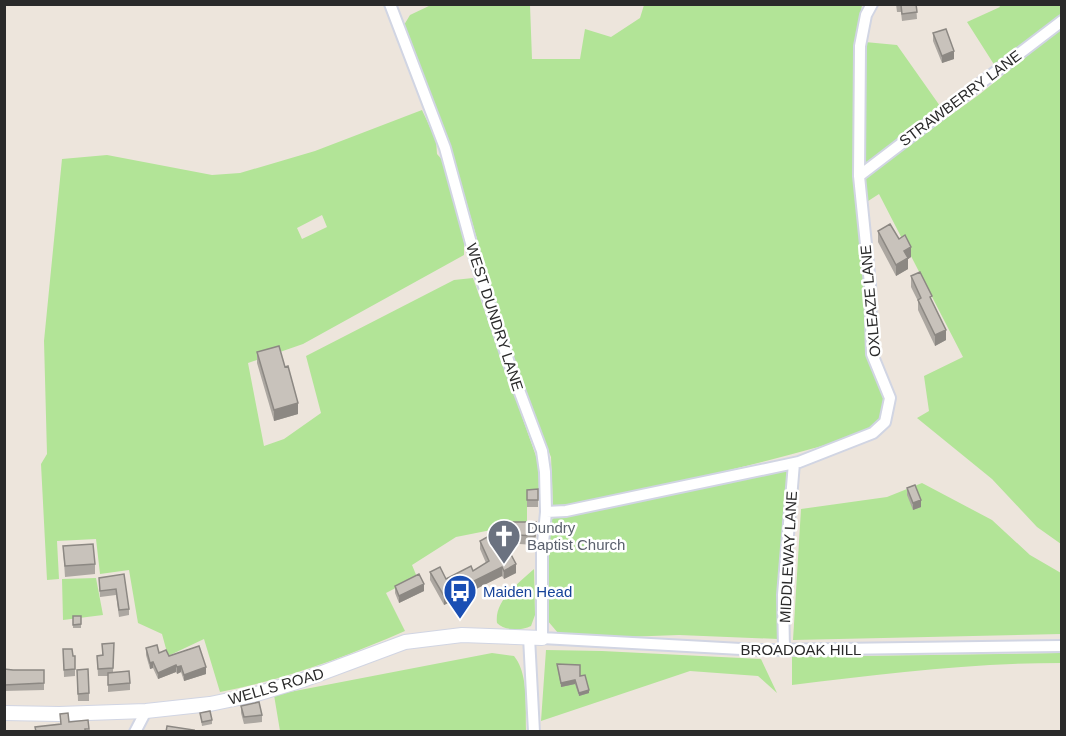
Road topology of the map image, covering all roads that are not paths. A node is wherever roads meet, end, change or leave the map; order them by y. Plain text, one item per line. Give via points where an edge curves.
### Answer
1 (390, 4) edge
2 (872, 4) edge
3 (1062, 21) edge
4 (859, 176) junction
5 (794, 463) junction
6 (546, 512) junction
7 (535, 638) junction
8 (1062, 646) edge
9 (784, 650) junction
10 (146, 711) junction
11 (4, 713) edge
12 (135, 732) edge
13 (534, 732) edge

1 - 6 street, WEST DUNDRY LANE via 445,148 477,265 542,451
2 - 4 street, OXLEAZE LANE via 860,46
3 - 4 street, STRAWBERRY LANE
4 - 5 street, OXLEAZE LANE via 870,284 872,354 890,398 888,412 885,422 873,434
5 - 6 street, OXLEAZE LANE
5 - 9 street, MIDDLEWAY LANE via 783,595
6 - 7 street, WEST DUNDRY LANE
7 - 9 street, BROADOAK HILL
7 - 10 street, WELLS ROAD via 462,635 405,642 253,695
7 - 13 street, WEST DUNDRY LANE
8 - 9 street, BROADOAK HILL
10 - 11 street, WELLS ROAD
10 - 12 street

